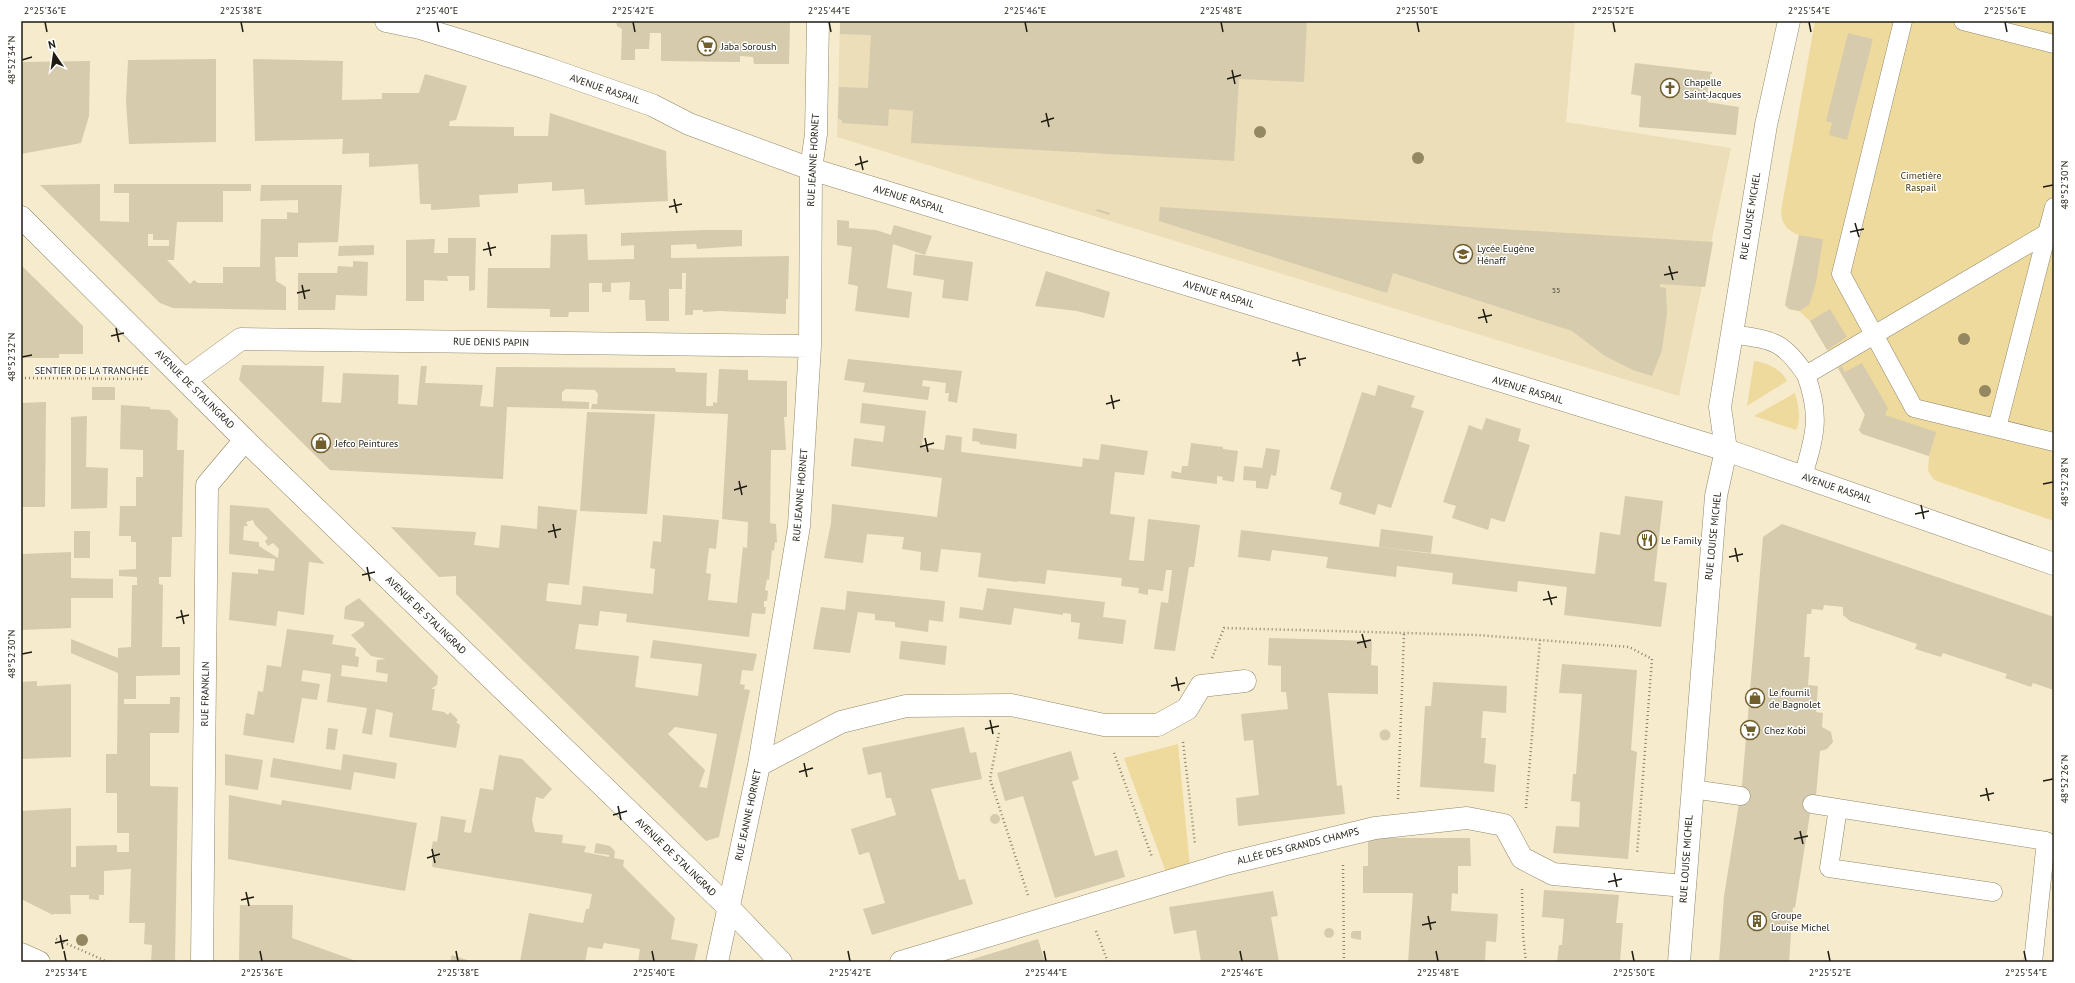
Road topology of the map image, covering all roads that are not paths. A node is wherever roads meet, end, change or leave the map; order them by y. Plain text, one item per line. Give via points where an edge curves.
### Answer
1 (386, 21) edge
2 (818, 21) edge
3 (1789, 21) edge
4 (1903, 21) edge
5 (1963, 21) edge
6 (2054, 44) edge
7 (811, 169) junction
8 (2054, 207) edge
9 (21, 216) edge
10 (2052, 233) edge
11 (1731, 334) junction
12 (1874, 335) junction
13 (810, 346) junction
14 (1806, 375) junction
15 (186, 379) junction
16 (1998, 428) junction
17 (245, 440) junction
18 (2054, 442) edge
19 (1726, 450) junction
20 (1803, 476) junction
21 (2054, 564) edge
22 (1245, 681) dead end
23 (759, 764) junction
24 (1692, 789) junction
25 (1741, 796) dead end
26 (1812, 804) dead end
27 (1838, 808) junction
28 (1684, 886) junction
29 (1993, 892) dead end
30 (729, 908) junction
31 (21, 954) edge
32 (39, 962) edge
33 (202, 962) edge
34 (717, 962) edge
35 (781, 962) edge
36 (901, 962) edge
37 (1679, 962) edge
38 (2033, 962) edge

1 - 7 street, AVENUE RASPAIL via 459,40 652,105 688,124
2 - 7 street, RUE JEANNE HORNET via 816,134
3 - 11 street, RUE LOUISE MICHEL via 1766,125
4 - 12 lane via 1841,274
5 - 6 lane
7 - 13 street, RUE JEANNE HORNET
7 - 19 street, AVENUE RASPAIL
8 - 10 lane
9 - 15 street, AVENUE DE STALINGRAD
10 - 12 lane
10 - 16 lane
11 - 14 lane via 1760,338 1778,344 1793,356
11 - 19 street, RUE LOUISE MICHEL via 1720,407
12 - 14 lane
12 - 16 lane via 1914,408
13 - 15 street, RUE DENIS PAPIN via 241,339
13 - 23 street, RUE JEANNE HORNET via 799,526
14 - 20 lane via 1816,415
15 - 17 street, AVENUE DE STALINGRAD
16 - 18 lane
17 - 30 street, AVENUE DE STALINGRAD
17 - 33 street, RUE FRANKLIN via 208,485
19 - 20 street, AVENUE RASPAIL
19 - 24 street, RUE LOUISE MICHEL via 1716,496
20 - 21 street, AVENUE RASPAIL
22 - 23 street via 1201,686 1187,709 1158,725 1104,725 1004,705 906,706 842,722
23 - 30 street, RUE JEANNE HORNET
24 - 25 lane
24 - 28 street, RUE LOUISE MICHEL
26 - 27 lane
27 - 29 lane via 1829,868
27 - 38 lane via 2046,841
28 - 36 street, ALLÉE DES GRANDS CHAMPS via 1553,874 1522,858 1504,825 1467,818 1375,828 1343,836 1198,873
28 - 37 street, RUE LOUISE MICHEL
30 - 34 street, RUE JEANNE HORNET
30 - 35 street, AVENUE DE STALINGRAD
31 - 32 street

